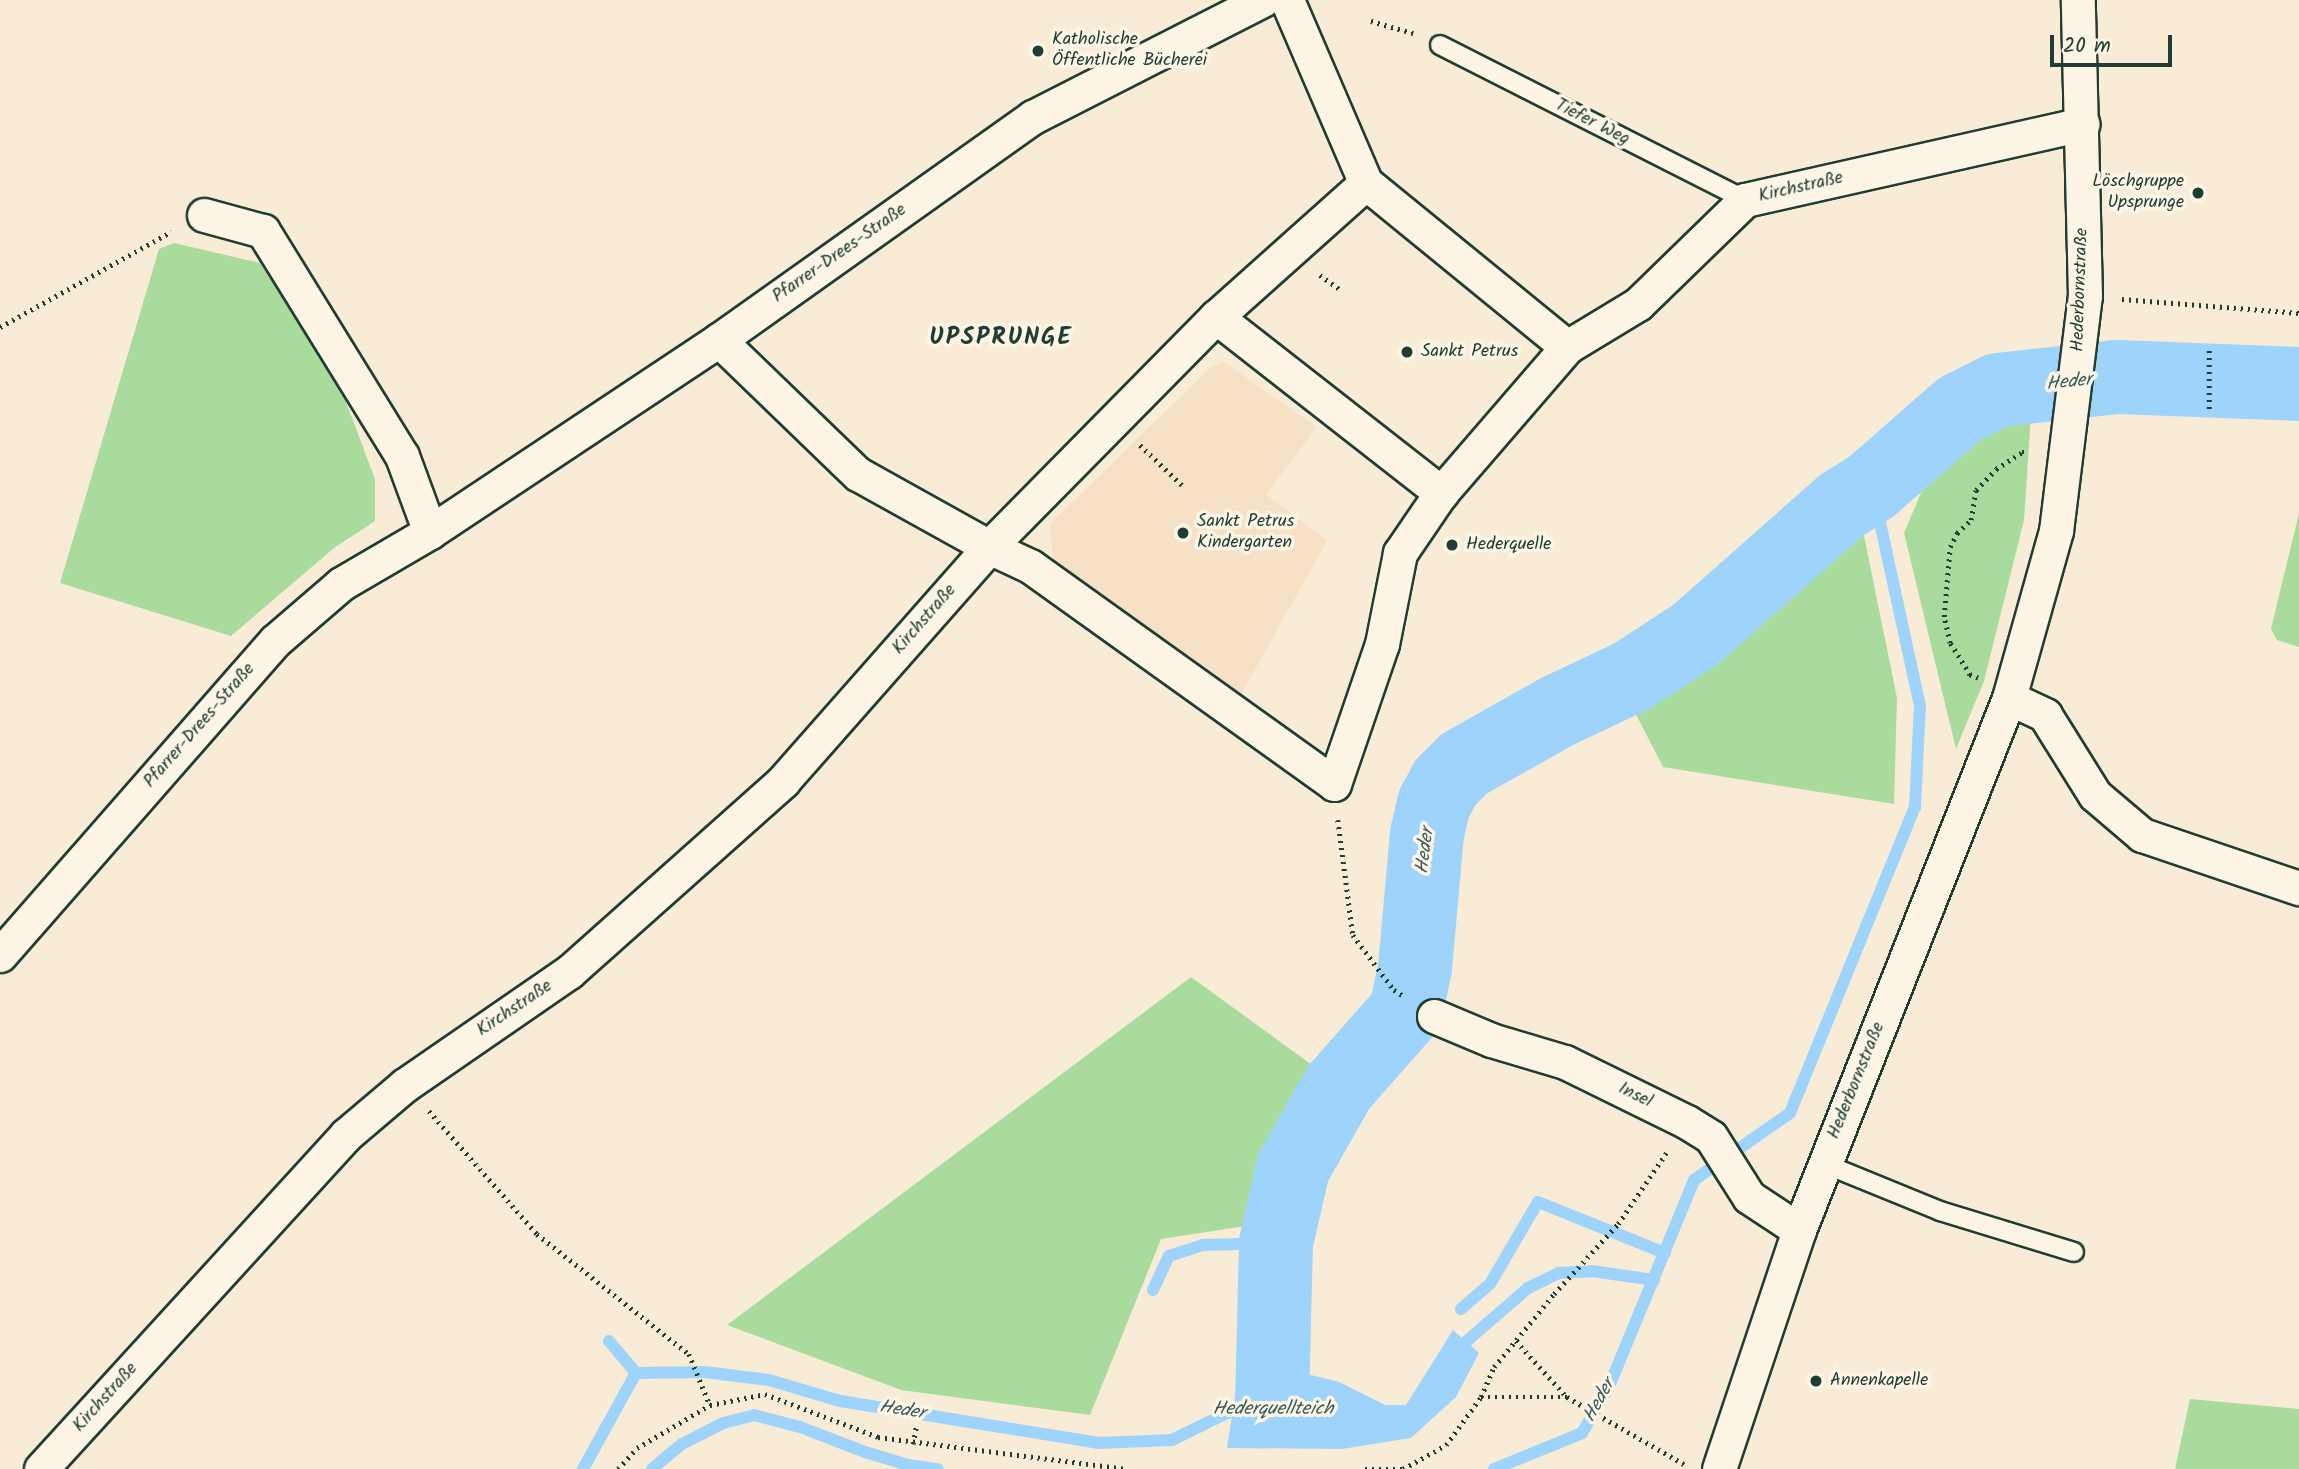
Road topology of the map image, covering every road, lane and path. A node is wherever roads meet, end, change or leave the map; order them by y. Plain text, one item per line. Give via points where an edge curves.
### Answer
1 (1264, 0) edge
2 (1287, 0) edge
3 (2078, 0) edge
4 (1371, 21) dead end
5 (1440, 45) joint
6 (2083, 124) junction
7 (1366, 183) junction
8 (1745, 200) junction
9 (204, 215) joint
10 (1328, 281) dead end
11 (1339, 289) dead end
12 (2085, 296) junction
13 (2299, 313) edge
14 (1216, 317) junction
15 (0, 327) edge
16 (719, 340) junction
17 (1567, 347) junction
18 (2209, 350) dead end
19 (2209, 409) dead end
20 (1148, 452) dead end
21 (2066, 455) junction
22 (1182, 485) dead end
23 (1441, 493) junction
24 (430, 532) junction
25 (989, 547) junction
26 (2010, 694) junction
27 (1334, 785) junction
28 (2299, 888) edge
29 (0, 955) edge
30 (1394, 990) dead end
31 (1434, 1016) dead end
32 (405, 1084) junction
33 (1699, 1130) junction
34 (1825, 1164) junction
35 (1798, 1230) junction
36 (2074, 1252) dead end
37 (1516, 1340) junction
38 (1480, 1397) junction
39 (1567, 1398) junction
40 (710, 1405) junction
41 (916, 1427) dead end
42 (913, 1444) junction
43 (41, 1469) edge
44 (618, 1469) edge
45 (1127, 1469) edge
46 (1365, 1469) edge
47 (1693, 1469) edge
48 (1718, 1469) edge

1 - 16 street, Pfarrer-Drees-Straße via 1033,117
2 - 7 street
3 - 6 street, Hederbornstraße
4 - 5 path
5 - 8 lane, Tiefer Weg
6 - 8 street, Kirchstraße
6 - 12 street, Hederbornstraße
7 - 14 street, Kirchstraße
7 - 17 street
8 - 17 street, Kirchstraße via 1638,303
9 - 15 path
9 - 24 street via 262,231 402,456
10 - 11 path
12 - 13 path
12 - 21 street, Hederbornstraße
14 - 23 street
14 - 25 street, Kirchstraße
16 - 24 street, Pfarrer-Drees-Straße
16 - 25 street via 858,474
17 - 23 street, Kirchstraße
18 - 19 path
20 - 22 path
21 - 26 street, Hederbornstraße via 2056,531
21 - 26 path via 2022,452 1996,469 1976,490 1971,520 1950,547 1944,617 1950,643 1970,675
23 - 27 street, Kirchstraße via 1400,553 1382,644
24 - 29 street, Pfarrer-Drees-Straße via 341,584 275,641
25 - 27 street via 1030,566
25 - 32 street, Kirchstraße via 783,781 569,972
26 - 28 street via 2045,715 2095,795 2142,835
26 - 34 street, Hederbornstraße
27 - 30 path via 1353,935
31 - 33 street, Insel via 1492,1041 1565,1062
32 - 40 path via 537,1234 689,1354
32 - 43 street, Kirchstraße via 346,1135
33 - 35 street via 1749,1197
33 - 37 path
34 - 35 street, Hederbornstraße
34 - 36 lane via 1940,1211
35 - 48 street, Hederbornstraße
37 - 38 path via 1494,1367
37 - 39 path
38 - 39 path
38 - 46 path via 1446,1445 1403,1468
39 - 47 path
40 - 42 path via 765,1394 878,1437
40 - 44 path via 636,1448
41 - 42 path
42 - 45 path

